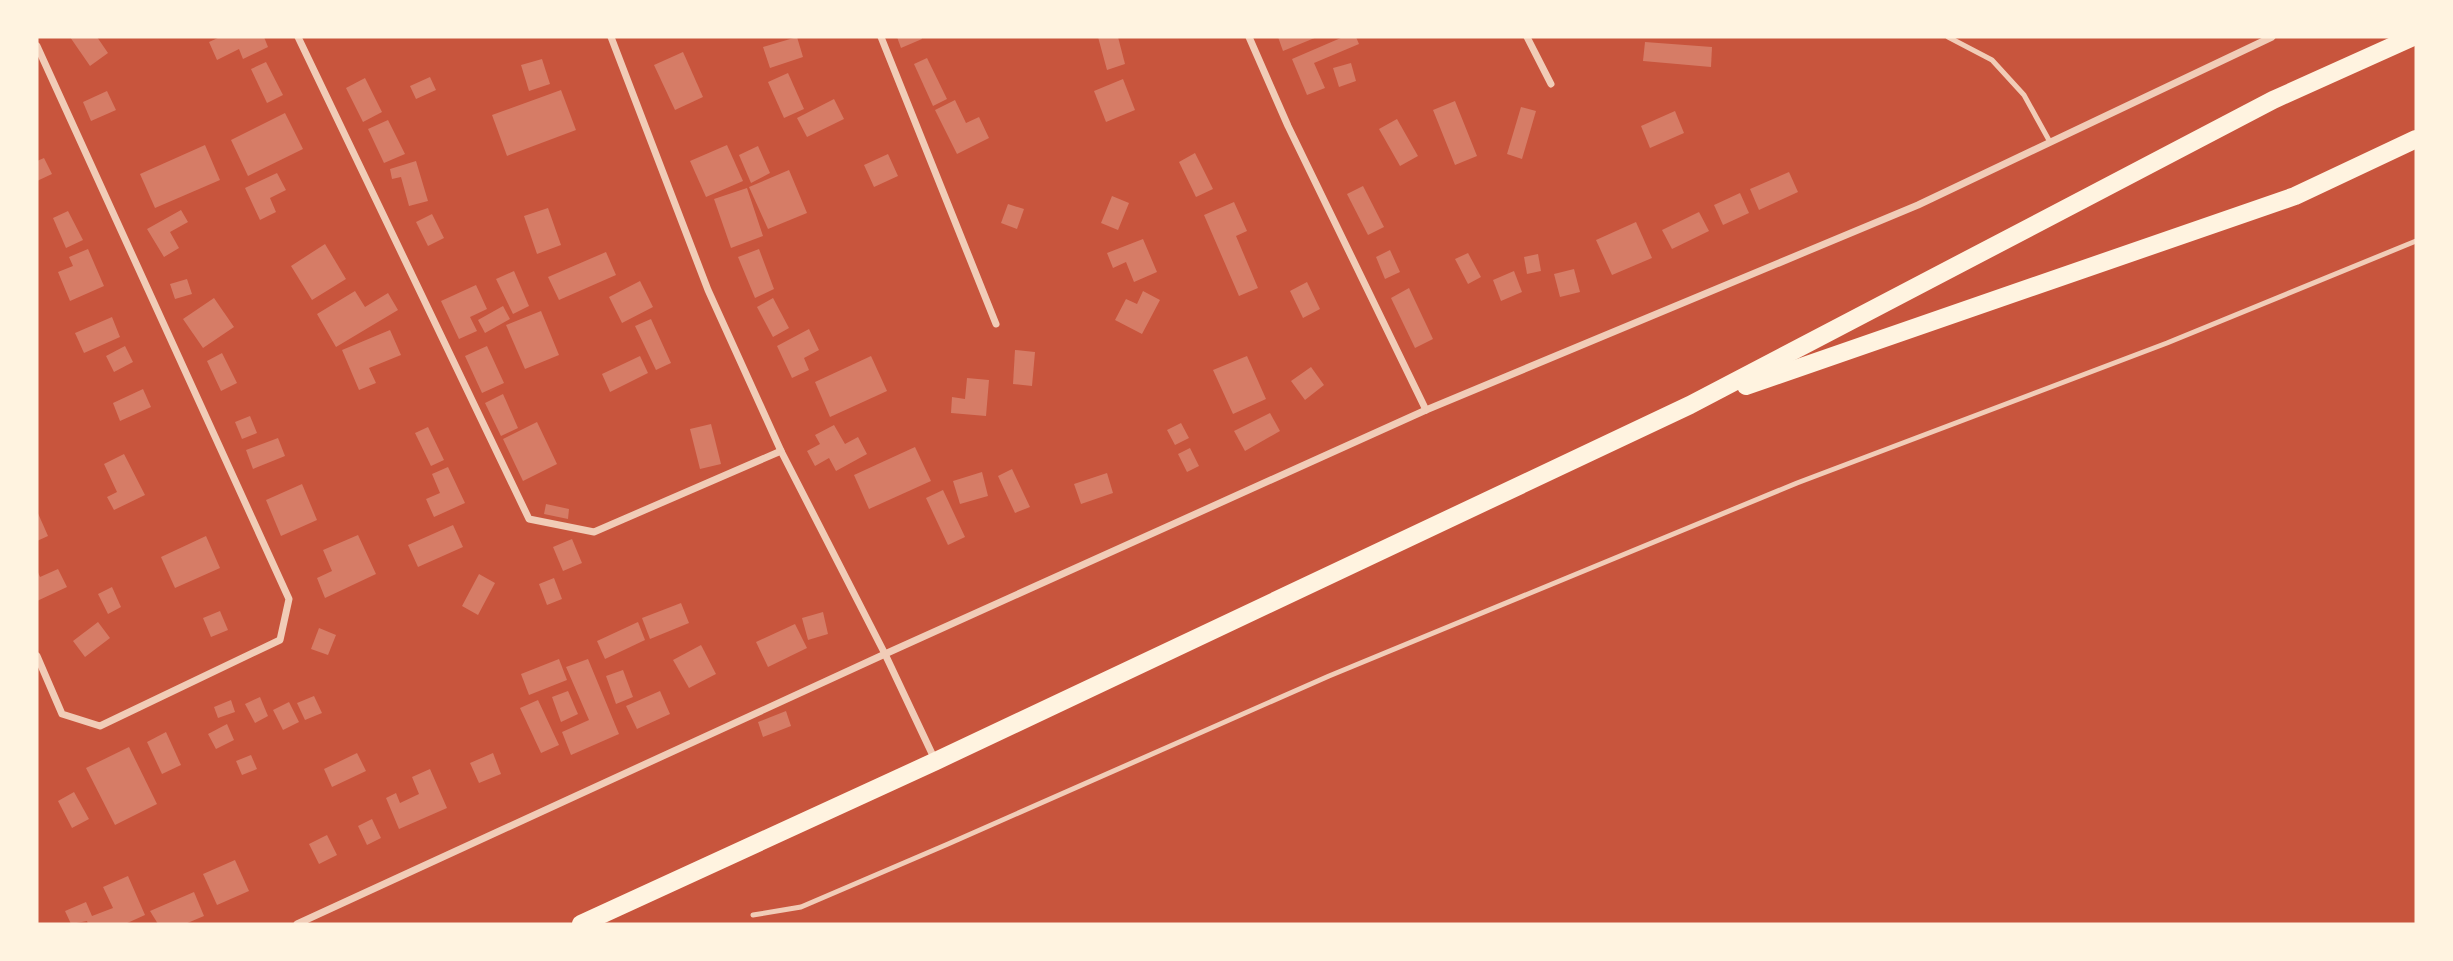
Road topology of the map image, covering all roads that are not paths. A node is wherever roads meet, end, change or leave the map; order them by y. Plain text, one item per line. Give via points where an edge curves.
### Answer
1 (299, 37) edge
2 (611, 37) edge
3 (881, 37) edge
4 (1249, 37) edge
5 (1527, 37) edge
6 (1948, 37) edge
7 (2272, 37) edge
8 (2413, 37) edge
9 (37, 46) edge
10 (1551, 84) dead end
11 (2416, 139) edge
12 (2050, 142) junction
13 (2416, 241) edge
14 (996, 324) dead end
15 (1690, 405) junction
16 (1426, 410) junction
17 (781, 451) junction
18 (885, 654) junction
19 (37, 656) edge
20 (936, 761) junction
21 (753, 915) dead end
22 (297, 924) edge
23 (580, 924) edge

1 - 17 street via 529,519 594,533
2 - 17 street via 708,290
3 - 14 street
4 - 16 street
5 - 10 street
6 - 12 lane via 1992,60 2024,95
7 - 12 street
8 - 15 main road via 2273,100
9 - 19 street via 289,599 280,640 100,726 62,714
11 - 15 main road via 2295,196
12 - 16 street via 1918,205
13 - 21 lane via 2167,343 1797,483 1329,676 801,906
15 - 20 main road
16 - 18 street
17 - 18 street
18 - 20 street
18 - 22 street
20 - 23 main road

